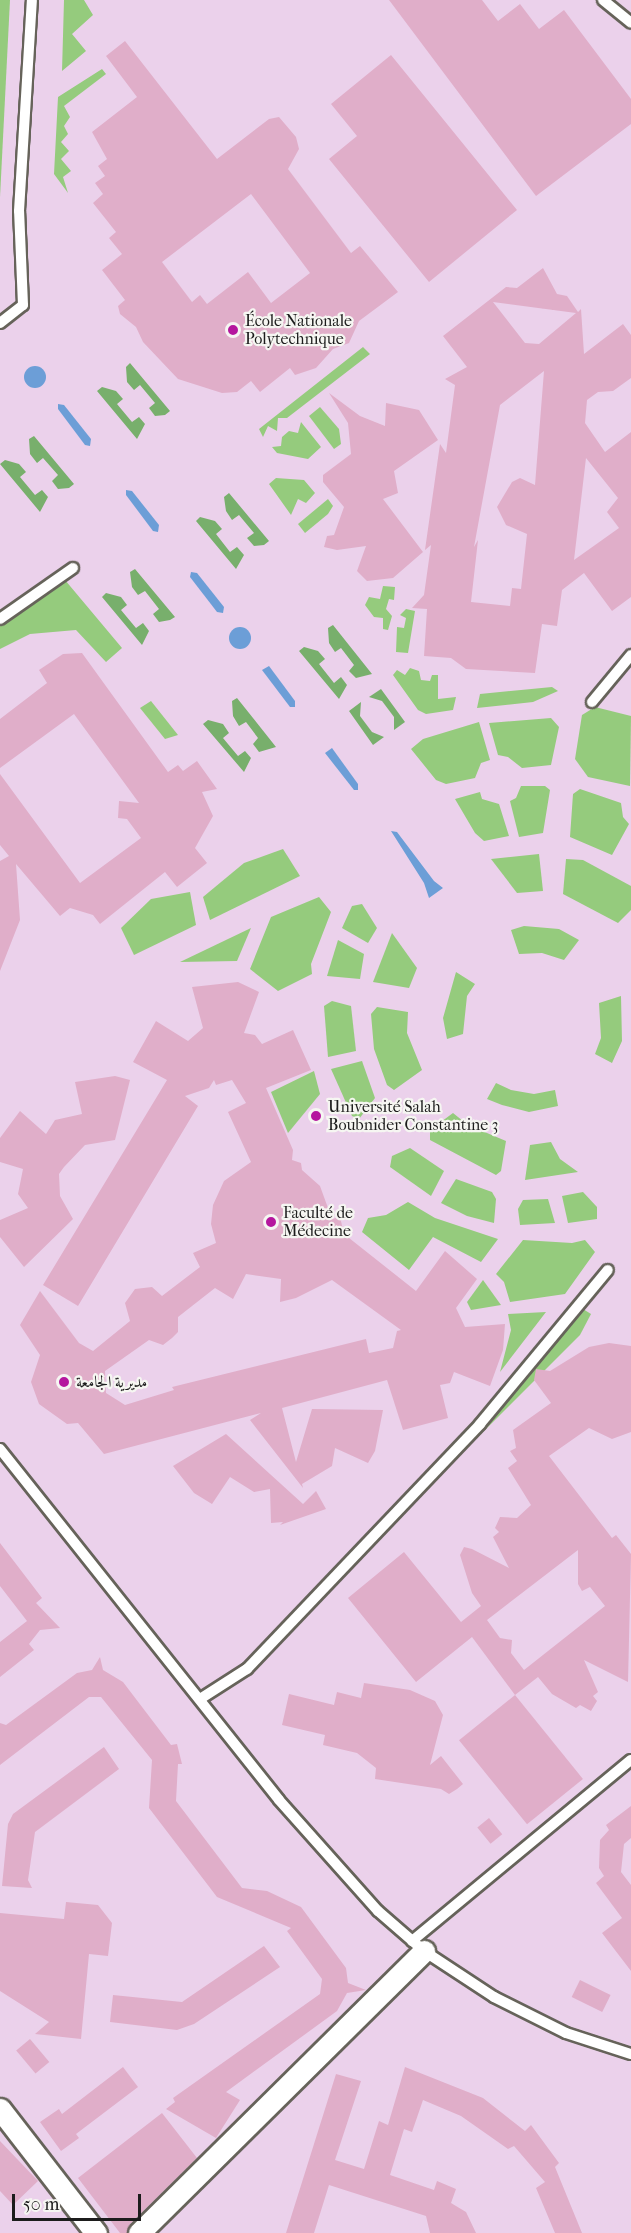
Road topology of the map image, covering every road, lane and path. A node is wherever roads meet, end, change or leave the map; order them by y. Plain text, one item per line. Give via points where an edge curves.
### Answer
1 (32, 0) edge
2 (603, 0) edge
3 (631, 23) edge
4 (0, 323) edge
5 (73, 568) dead end
6 (0, 620) edge
7 (631, 655) edge
8 (592, 702) dead end
9 (608, 1270) dead end
10 (0, 1449) edge
11 (200, 1699) junction
12 (631, 1760) edge
13 (418, 1946) junction
14 (631, 2054) edge
15 (0, 2109) edge
16 (96, 2233) edge
17 (139, 2233) edge

1 - 4 lane via 19,211 23,305
2 - 3 lane
5 - 6 lane
7 - 8 lane
9 - 11 lane via 480,1424 247,1670
10 - 11 lane
11 - 13 lane via 279,1800 378,1911
12 - 13 lane
13 - 14 lane via 494,1997 566,2033
13 - 17 street
15 - 16 street

